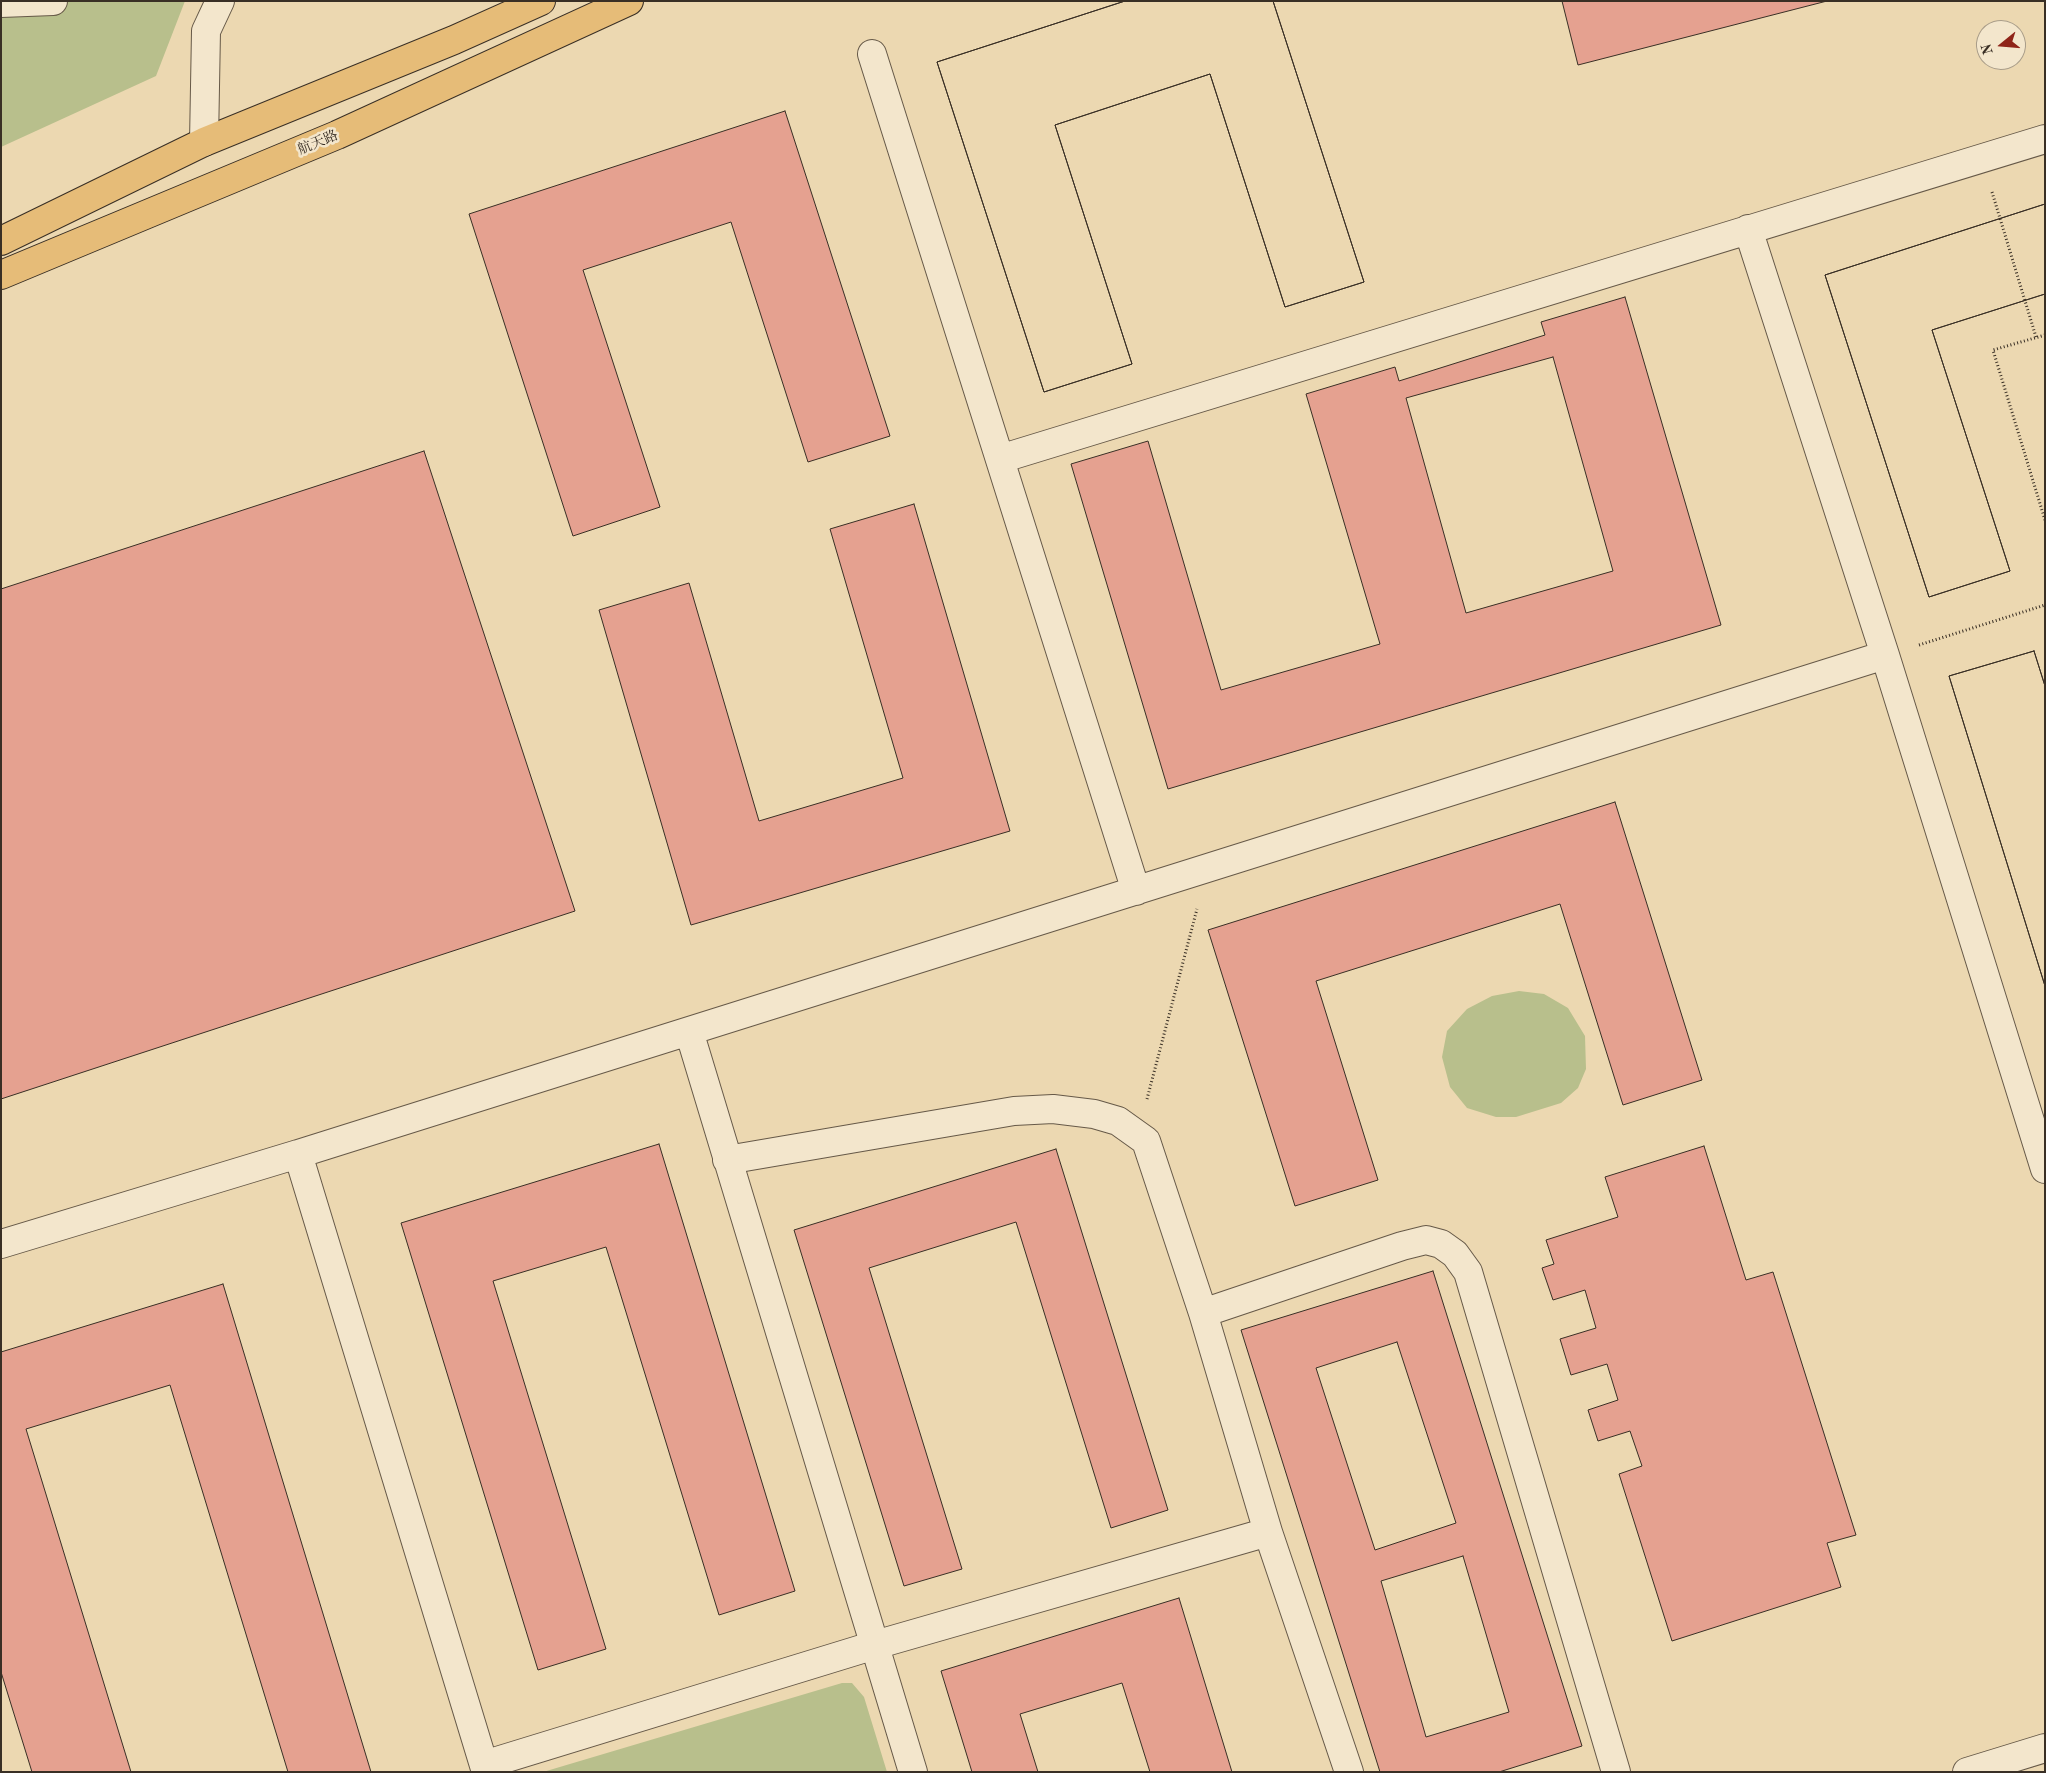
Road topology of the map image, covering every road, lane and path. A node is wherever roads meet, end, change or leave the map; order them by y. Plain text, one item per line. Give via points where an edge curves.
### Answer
1 (53, 1) edge
2 (220, 1) edge
3 (541, 1) edge
4 (630, 1) edge
5 (1, 3) edge
6 (872, 54) dead end
7 (2045, 139) edge
8 (204, 142) junction
9 (1982, 158) junction
10 (1748, 229) junction
11 (1, 241) edge
12 (1, 275) edge
13 (2045, 335) edge
14 (2036, 338) junction
15 (1000, 459) junction
16 (2045, 520) edge
17 (2045, 605) edge
18 (1885, 655) junction
19 (1207, 869) junction
20 (1136, 891) junction
21 (689, 1031) junction
22 (1138, 1133) junction
23 (298, 1154) junction
24 (727, 1160) junction
25 (2045, 1169) edge
26 (1, 1244) edge
27 (1203, 1313) junction
28 (1268, 1532) junction
29 (875, 1645) junction
30 (2045, 1748) edge
31 (485, 1769) edge
32 (913, 1772) edge
33 (1349, 1772) edge
34 (1616, 1772) edge
35 (1967, 1772) edge

1 - 5 street
2 - 8 street via 206,31
3 - 8 main road
4 - 12 main road, 航天路 via 337,135
6 - 15 street
7 - 9 street
8 - 11 main road
9 - 10 street
9 - 14 path
10 - 15 street
10 - 18 street
13 - 14 path
14 - 16 path via 1994,350
15 - 20 street
17 - 18 path
18 - 19 street
18 - 25 street
19 - 20 street
19 - 22 path
20 - 21 street
21 - 23 street
21 - 24 street
22 - 24 street via 1118,1121 1094,1114 1053,1109 1014,1111
22 - 27 street via 1146,1141
23 - 26 street
23 - 31 street
24 - 29 street
27 - 28 street
27 - 34 street via 1426,1240 1455,1254 1468,1272
28 - 29 street
28 - 33 street
29 - 31 street
29 - 32 street
30 - 35 street

